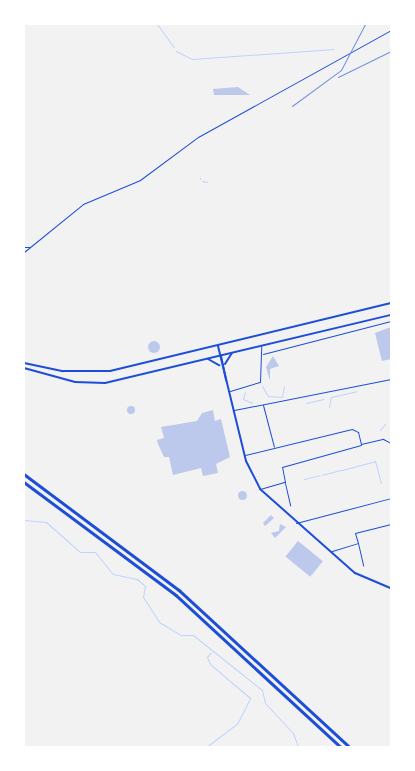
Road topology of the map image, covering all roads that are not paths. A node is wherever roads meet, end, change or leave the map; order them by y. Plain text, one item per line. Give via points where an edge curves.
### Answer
1 (391, 30) edge
2 (32, 247) junction
3 (24, 248) edge
4 (24, 252) edge
5 (391, 303) edge
6 (391, 315) edge
7 (391, 321) edge
8 (218, 346) junction
9 (262, 346) junction
10 (232, 354) junction
11 (263, 354) junction
12 (221, 356) junction
13 (208, 359) junction
14 (24, 362) edge
15 (225, 365) junction
16 (221, 367) junction
17 (24, 368) edge
18 (391, 379) edge
19 (227, 382) junction
20 (229, 391) junction
21 (262, 404) junction
22 (234, 410) junction
23 (391, 443) edge
24 (361, 444) junction
25 (274, 448) junction
26 (244, 455) junction
27 (24, 474) edge
28 (24, 482) edge
29 (285, 482) junction
30 (260, 489) junction
31 (391, 498) edge
32 (290, 505) dead end
33 (296, 523) junction
34 (391, 524) edge
35 (358, 543) junction
36 (331, 553) junction
37 (363, 565) dead end
38 (391, 588) edge
39 (341, 747) edge
40 (350, 747) edge

1 - 2 street via 198,136 140,180 83,204
2 - 3 street
2 - 4 street
5 - 8 street
6 - 9 street
7 - 11 street
8 - 12 street
8 - 14 street via 100,372 63,371
9 - 10 street
9 - 11 street
10 - 12 street
10 - 15 street
11 - 20 street via 260,382
12 - 13 street
12 - 15 street
12 - 16 street
13 - 16 street
13 - 17 street via 98,384
15 - 19 street
16 - 19 street
18 - 21 street via 302,400
19 - 20 street
20 - 22 street
21 - 22 street
21 - 25 street
22 - 26 street
23 - 24 street via 383,439
24 - 25 street via 358,432 352,429
24 - 29 street via 356,450 282,467
25 - 26 street
26 - 30 street
27 - 40 highway via 194,603
28 - 39 highway via 183,602
29 - 30 street
29 - 32 street
30 - 33 street
31 - 33 street
33 - 36 street
34 - 35 street via 355,533
35 - 36 street
35 - 37 street
36 - 38 street via 364,579

